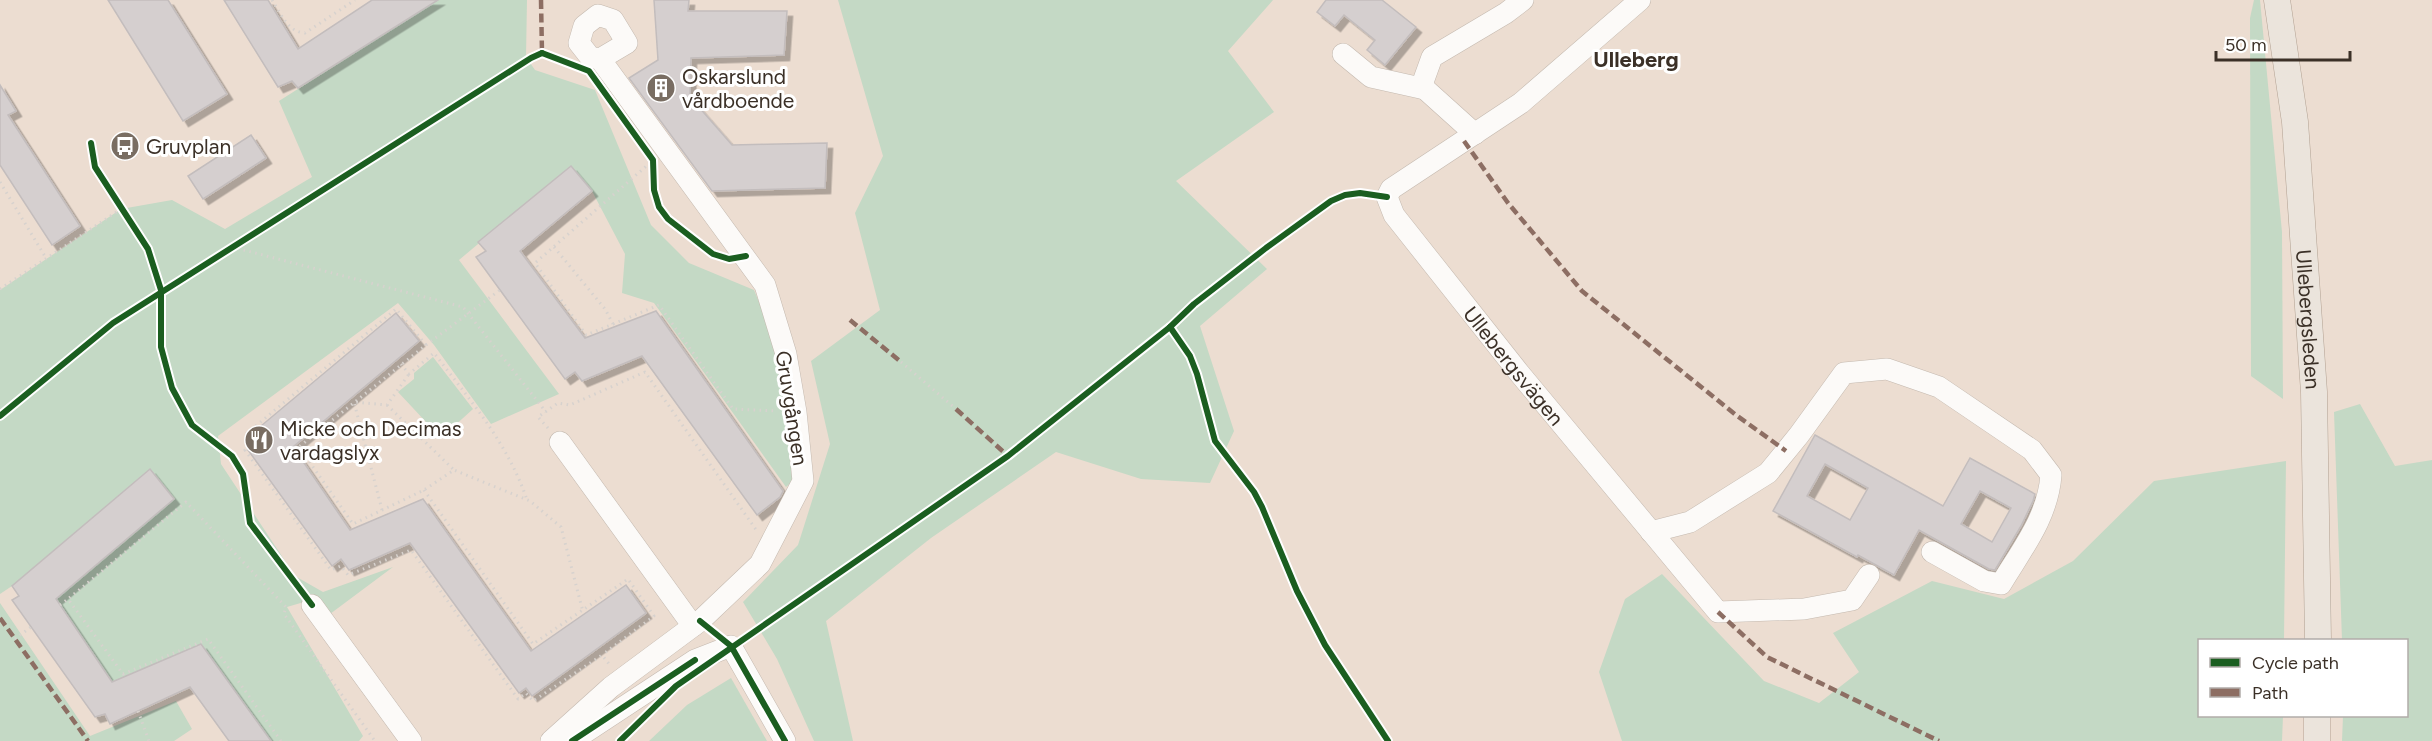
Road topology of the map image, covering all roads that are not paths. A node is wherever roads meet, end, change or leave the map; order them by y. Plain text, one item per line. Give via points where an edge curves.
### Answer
1 (1523, 0) edge
2 (1640, 0) edge
3 (2277, 0) edge
4 (1343, 54) dead end
5 (600, 59) dead end
6 (1425, 89) junction
7 (1476, 134) junction
8 (560, 442) road end
9 (1651, 532) junction
10 (1932, 552) dead end
11 (1869, 575) dead end
12 (312, 605) dead end
13 (693, 626) junction
14 (2318, 639) edge
15 (2317, 717) edge
16 (411, 741) edge
17 (550, 741) edge
18 (572, 741) edge
19 (785, 741) edge
20 (2317, 741) edge

1 - 6 street via 1432,57 1423,82
2 - 7 street, Ullebergsvägen via 1521,103
3 - 14 main road, Ullebergsleden via 2295,122 2314,392
4 - 6 street via 1371,77
5 - 13 street, Gruvgången via 765,285 786,354 796,412 803,481 760,564
6 - 7 street
7 - 9 street, Ullebergsvägen via 1391,189 1387,197 1395,215 1520,374
8 - 13 street
9 - 10 street via 1690,522 1768,473 1844,373 1887,369 1939,387 2032,450 2051,475 2042,517 2001,584 1984,581
9 - 11 street, Ullebergsvägen via 1719,612 1804,609 1852,600
12 - 16 street
13 - 17 street, Gruvgången via 622,679
15 - 20 main road
18 - 19 street via 695,660 731,646

